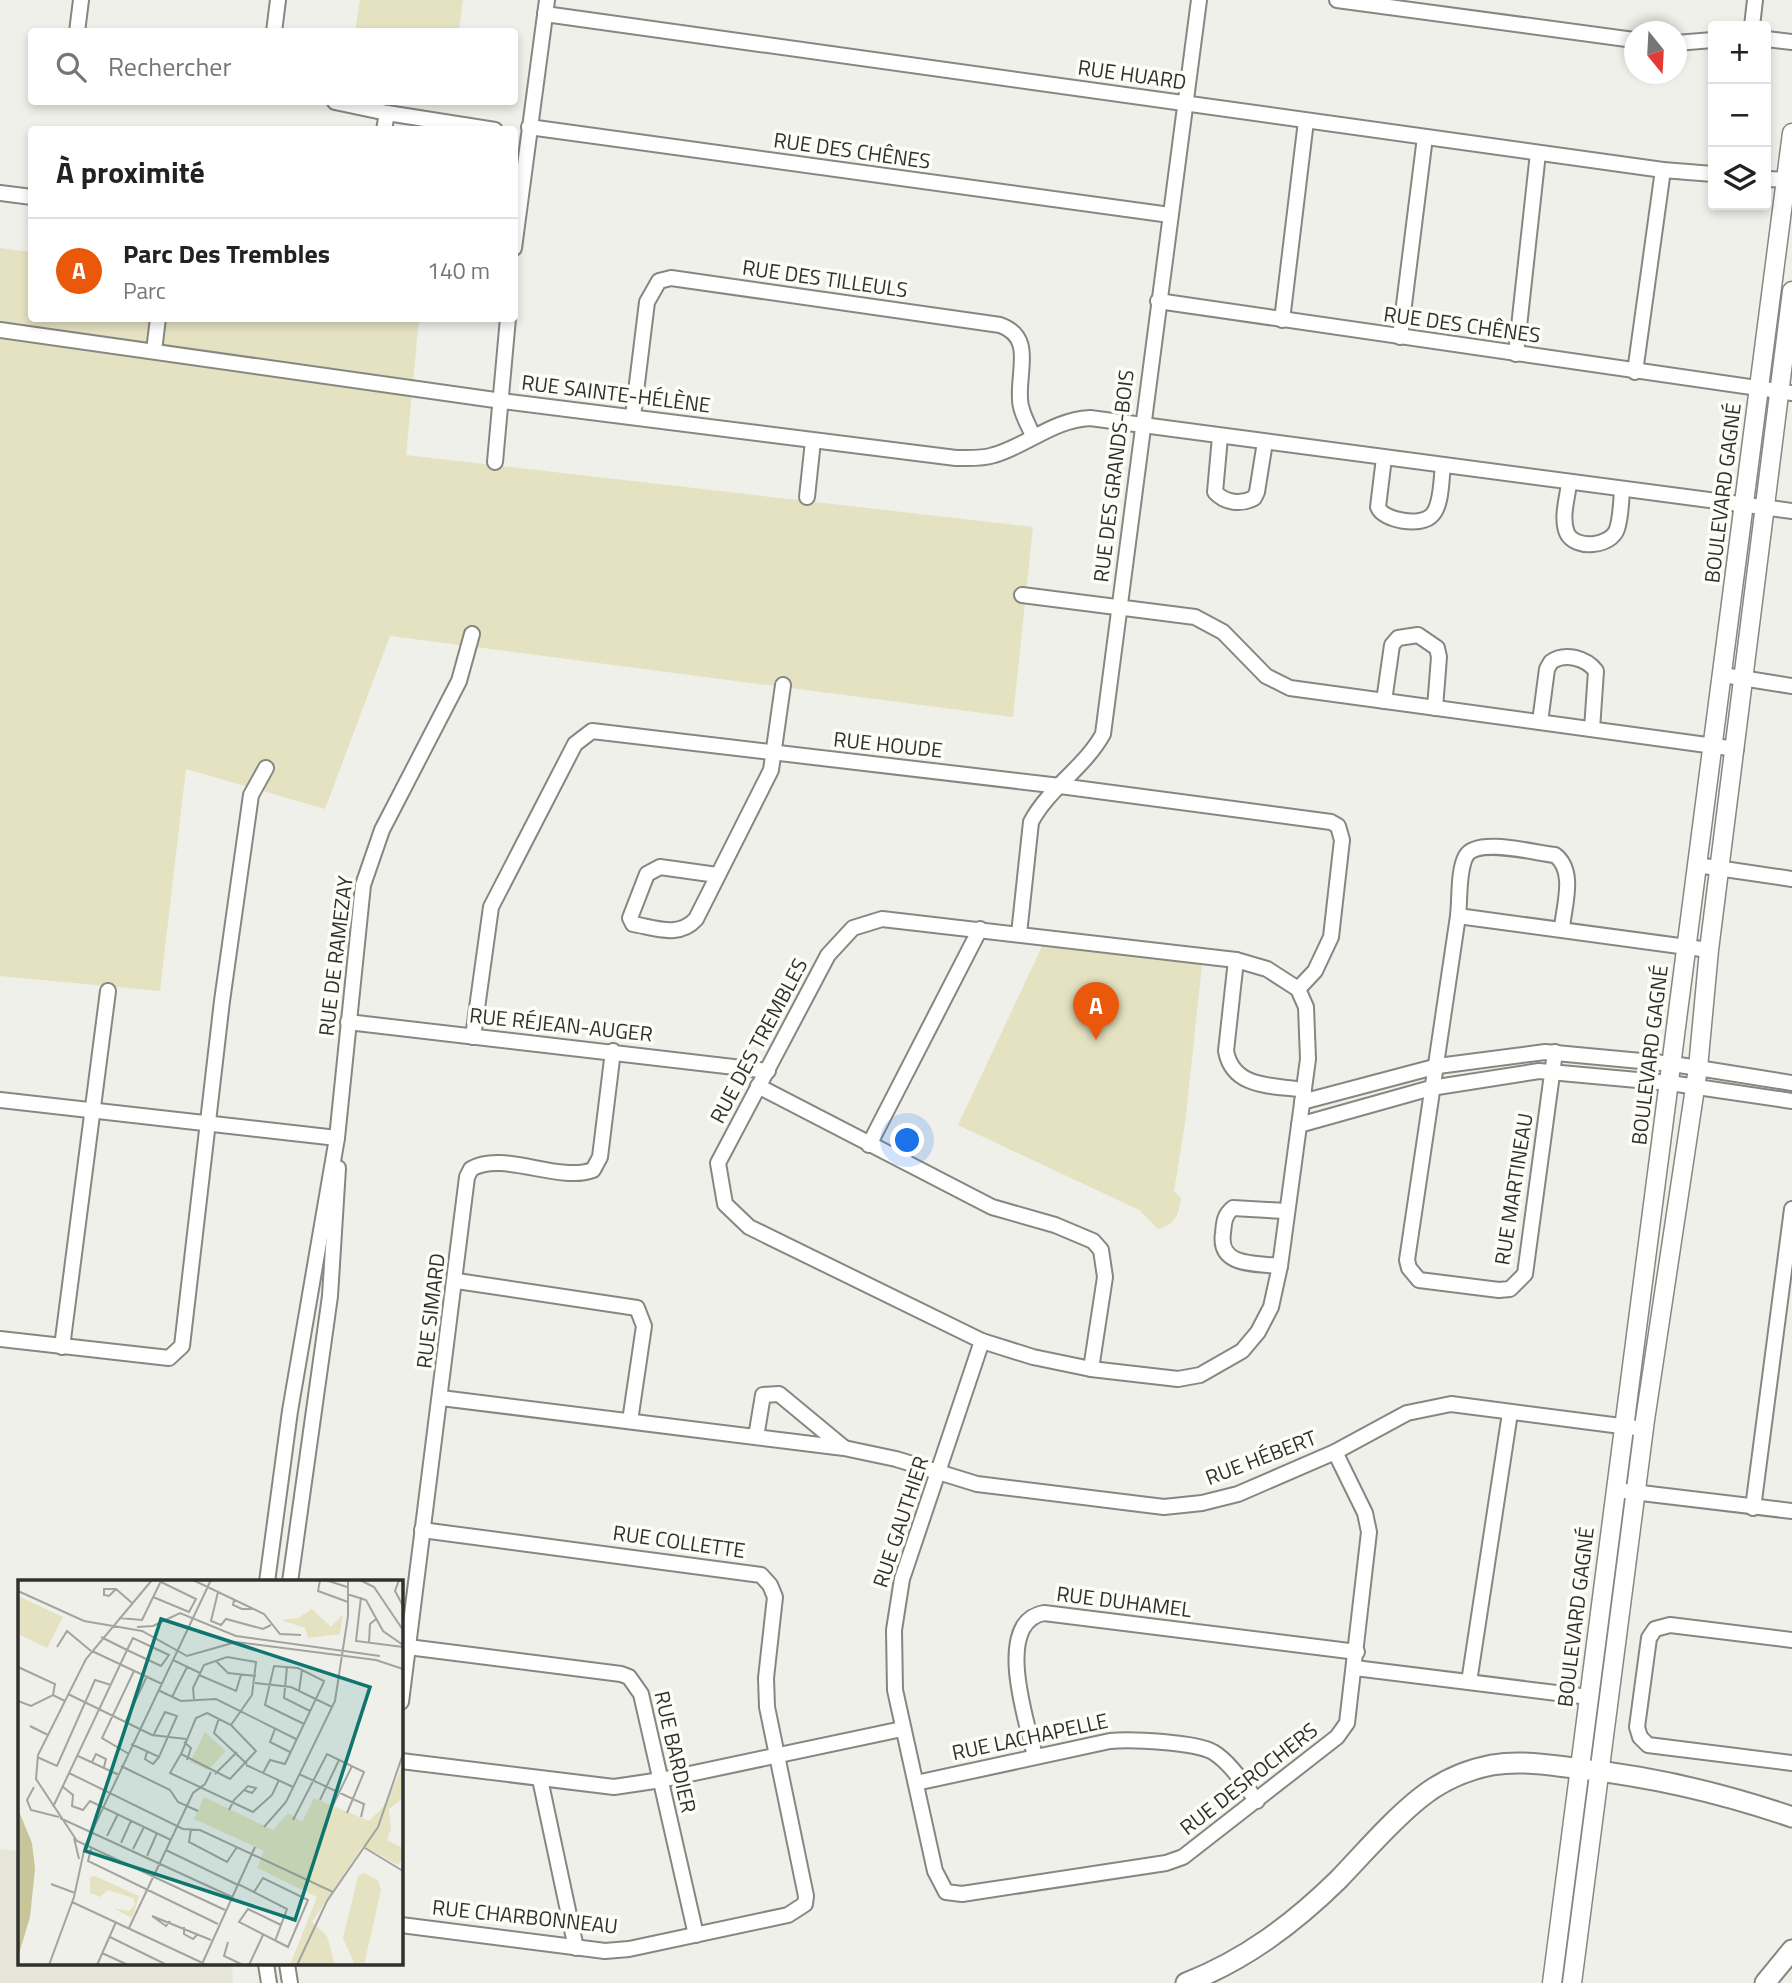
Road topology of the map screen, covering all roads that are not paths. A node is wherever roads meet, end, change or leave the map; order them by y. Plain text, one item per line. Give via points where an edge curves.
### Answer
1 (81, 0) edge
2 (278, 0) edge
3 (1199, 0) edge
4 (1337, 0) edge
5 (1755, 0) edge
6 (546, 7) edge
7 (1753, 21) edge
8 (78, 28) edge
9 (274, 28) edge
10 (1624, 39) edge
11 (1708, 40) edge
12 (1771, 40) edge
13 (1687, 42) edge
14 (1792, 42) edge
15 (1185, 104) junction
16 (349, 105) edge
17 (387, 113) junction
18 (1306, 121) junction
19 (385, 126) edge
20 (470, 126) edge
21 (524, 131) edge
22 (1792, 133) edge
23 (1425, 137) junction
24 (1538, 153) junction
25 (1663, 170) junction
26 (1708, 174) edge
27 (1771, 178) edge
28 (1789, 180) edge
29 (0, 193) edge
30 (28, 196) edge
31 (518, 201) edge
32 (1170, 215) junction
33 (1792, 291) edge
34 (1158, 301) junction
35 (1282, 320) junction
36 (158, 322) edge
37 (508, 322) edge
38 (0, 330) edge
39 (1400, 337) junction
40 (154, 351) junction
41 (1516, 354) junction
42 (1635, 372) junction
43 (1759, 390) junction
44 (1786, 392) edge
45 (502, 401) junction
46 (633, 416) junction
47 (1141, 426) junction
48 (1033, 436) junction
49 (1220, 437) junction
50 (813, 441) junction
51 (1265, 442) junction
52 (1384, 458) junction
53 (495, 463) dead end
54 (1443, 466) junction
55 (1569, 484) junction
56 (1622, 490) junction
57 (807, 497) dead end
58 (1745, 505) junction
59 (1765, 508) junction
60 (1792, 511) edge
61 (1023, 595) dead end
62 (1118, 607) junction
63 (472, 634) dead end
64 (1723, 676) junction
65 (1743, 679) junction
66 (783, 685) dead end
67 (1792, 687) edge
68 (1384, 701) junction
69 (1435, 708) junction
70 (1540, 722) junction
71 (1592, 729) junction
72 (1714, 745) junction
73 (1736, 749) junction
74 (775, 754) junction
75 (266, 768) dead end
76 (1060, 786) junction
77 (1697, 865) junction
78 (1720, 869) junction
79 (717, 876) junction
80 (1792, 879) edge
81 (1458, 916) junction
82 (1562, 928) junction
83 (980, 929) junction
84 (1019, 934) junction
85 (1687, 945) junction
86 (1709, 950) junction
87 (1236, 960) junction
88 (1298, 989) junction
89 (108, 990) dead end
90 (348, 1022) junction
91 (473, 1037) junction
92 (613, 1051) junction
93 (1555, 1052) junction
94 (1672, 1064) junction
95 (1438, 1066) junction
96 (768, 1071) junction
97 (1553, 1071) junction
98 (1696, 1077) junction
99 (1670, 1083) junction
100 (1792, 1083) edge
101 (758, 1086) junction
102 (1431, 1088) junction
103 (1303, 1096) junction
104 (0, 1100) edge
105 (1792, 1101) edge
106 (91, 1110) junction
107 (208, 1123) junction
108 (1299, 1125) junction
109 (337, 1138) junction
110 (869, 1145) junction
111 (1792, 1209) edge
112 (1285, 1211) junction
113 (1280, 1266) junction
114 (457, 1281) junction
115 (0, 1339) edge
116 (982, 1341) junction
117 (62, 1347) junction
118 (1091, 1369) junction
119 (295, 1391) junction
120 (317, 1393) junction
121 (441, 1398) junction
122 (1510, 1413) junction
123 (629, 1421) junction
124 (1625, 1427) junction
125 (1644, 1429) junction
126 (756, 1437) junction
127 (844, 1448) junction
128 (1335, 1452) junction
129 (940, 1474) junction
130 (1616, 1490) junction
131 (1636, 1493) junction
132 (1753, 1508) junction
133 (1792, 1511) edge
134 (422, 1530) junction
135 (271, 1558) junction
136 (294, 1559) junction
137 (267, 1580) edge
138 (290, 1580) edge
139 (1792, 1640) edge
140 (408, 1647) junction
141 (1357, 1652) junction
142 (1355, 1668) junction
143 (1469, 1682) junction
144 (402, 1694) edge
145 (1589, 1697) junction
146 (902, 1729) junction
147 (776, 1756) junction
148 (1035, 1756) junction
149 (402, 1761) edge
150 (1792, 1763) edge
151 (1590, 1770) junction
152 (540, 1779) junction
153 (661, 1780) junction
154 (916, 1783) junction
155 (1257, 1801) junction
156 (1792, 1817) edge
157 (940, 1885) joint
158 (805, 1904) joint
159 (402, 1925) edge
160 (696, 1935) junction
161 (576, 1948) junction
162 (1792, 1950) edge
163 (1186, 1983) edge
164 (1552, 1983) edge
165 (1573, 1983) edge
166 (1765, 1983) edge

1 - 8 street
2 - 9 street
3 - 15 street, RUE DES GRANDS-BOIS
4 - 10 street
5 - 7 street
6 - 15 street, RUE HUARD
6 - 21 street
11 - 13 street
12 - 14 street
15 - 18 street, RUE HUARD
15 - 32 street, RUE DES GRANDS-BOIS
16 - 17 street
17 - 19 street
17 - 20 street
18 - 23 street, RUE HUARD
18 - 35 street
21 - 31 street
21 - 32 street, RUE DES CHÊNES
22 - 28 main road, BOULEVARD GAGNÉ
23 - 24 street, RUE HUARD
23 - 39 street
24 - 25 street, RUE HUARD
24 - 41 street
25 - 26 street, RUE HUARD
25 - 42 street
27 - 28 street
28 - 43 main road, BOULEVARD GAGNÉ
29 - 30 street
32 - 34 street, RUE DES GRANDS-BOIS
33 - 44 main road, BOULEVARD GAGNÉ
34 - 35 street, RUE DES CHÊNES
34 - 47 street, RUE DES GRANDS-BOIS
35 - 39 street, RUE DES CHÊNES
36 - 40 street
37 - 45 street
38 - 40 street, RUE SAINTE-HÉLÈNE
39 - 41 street, RUE DES CHÊNES
40 - 45 street, RUE SAINTE-HÉLÈNE
41 - 42 street, RUE DES CHÊNES
42 - 43 street, RUE DES CHÊNES
43 - 44 street, RUE DES CHÊNES
43 - 58 main road, BOULEVARD GAGNÉ
44 - 59 main road, BOULEVARD GAGNÉ
45 - 46 street, RUE SAINTE-HÉLÈNE
45 - 53 street
46 - 48 street, RUE DES TILLEULS via 647,302 659,281 671,278 1014,330 1021,340 1019,401
46 - 50 street, RUE SAINTE-HÉLÈNE
47 - 48 street, RUE SAINTE-HÉLÈNE via 1080,419
47 - 49 street, RUE SAINTE-HÉLÈNE
47 - 62 street, RUE DES GRANDS-BOIS
48 - 50 street, RUE SAINTE-HÉLÈNE via 1014,448 978,458
49 - 51 street, RUE SAINTE-HÉLÈNE
49 - 51 street via 1215,492 1225,500 1239,502 1254,499
50 - 57 street
51 - 52 street, RUE SAINTE-HÉLÈNE
52 - 54 street, RUE SAINTE-HÉLÈNE
52 - 54 street via 1378,507 1384,516 1398,519 1432,517
54 - 55 street, RUE SAINTE-HÉLÈNE
55 - 56 street, RUE SAINTE-HÉLÈNE
55 - 56 street via 1565,527 1569,537 1578,542 1603,543 1613,537
56 - 58 street, RUE SAINTE-HÉLÈNE
58 - 59 street, RUE SAINTE-HÉLÈNE
58 - 64 main road, BOULEVARD GAGNÉ
59 - 60 street, RUE SAINTE-HÉLÈNE
59 - 65 main road, BOULEVARD GAGNÉ
61 - 62 street
62 - 68 street via 1209,622 1266,676 1290,688
62 - 76 street, RUE DES GRANDS-BOIS via 1103,734
63 - 90 street, RUE DE RAMEZAY via 459,681 371,859 363,885
64 - 65 street
64 - 72 main road, BOULEVARD GAGNÉ
65 - 67 street
65 - 73 main road, BOULEVARD GAGNÉ
66 - 74 street
68 - 69 street
68 - 69 street via 1392,645 1398,638 1419,635 1437,648 1439,657
69 - 70 street
70 - 71 street
70 - 71 street via 1547,669 1564,657 1585,660 1596,671
71 - 72 street
72 - 73 street
72 - 77 main road, BOULEVARD GAGNÉ
73 - 78 main road, BOULEVARD GAGNÉ
74 - 76 street, RUE HOUDE
74 - 79 street
74 - 91 street, RUE HOUDE via 607,730 582,736 491,907
75 - 107 street via 251,795
76 - 84 street, RUE DES GRANDS-BOIS via 1031,822
76 - 88 street, RUE HOUDE via 1338,826 1342,840 1331,937 1315,971
77 - 78 street
77 - 85 main road, BOULEVARD GAGNÉ
78 - 80 street
78 - 86 main road, BOULEVARD GAGNÉ
79 - 79 street via 696,919 683,931 634,924 629,918 652,869
81 - 82 street
81 - 82 street via 1465,858 1472,849 1485,846 1555,855 1563,861 1568,871
81 - 95 street
82 - 85 street
83 - 84 street, RUE DES TREMBLES
83 - 96 street, RUE DES TREMBLES via 882,919 853,928 828,955
83 - 110 street
84 - 87 street, RUE DES TREMBLES
85 - 86 street
85 - 94 main road, BOULEVARD GAGNÉ
86 - 98 main road, BOULEVARD GAGNÉ
87 - 88 street, RUE DES TREMBLES via 1267,969
87 - 103 street via 1227,1060 1246,1081
88 - 103 street, RUE DES TREMBLES via 1307,1007
89 - 106 street
90 - 91 street, RUE RÉJEAN-AUGER
90 - 109 street, RUE DE RAMEZAY
91 - 92 street, RUE RÉJEAN-AUGER
92 - 96 street, RUE RÉJEAN-AUGER
92 - 114 street, RUE SIMARD via 600,1157 593,1170 487,1163 471,1169
93 - 94 street
93 - 95 street
93 - 97 street, RUE MARTINEAU
94 - 98 street
94 - 99 main road, BOULEVARD GAGNÉ
95 - 102 street
95 - 103 street
96 - 101 street, RUE DES TREMBLES
97 - 99 street
97 - 102 street
97 - 102 street, RUE MARTINEAU via 1525,1274 1510,1289 1419,1280 1409,1268
98 - 99 street
98 - 100 street
98 - 105 street
98 - 125 main road, BOULEVARD GAGNÉ
99 - 124 main road, BOULEVARD GAGNÉ
101 - 110 street
101 - 116 street, RUE DES TREMBLES via 718,1163 725,1204 749,1227
102 - 108 street
103 - 108 street, RUE DES TREMBLES
104 - 106 street
106 - 107 street
106 - 117 street
107 - 109 street
107 - 117 street via 179,1352 169,1358
108 - 112 street, RUE DES TREMBLES
109 - 119 street, RUE DE RAMEZAY
109 - 120 street, RUE DE RAMEZAY via 338,1202
110 - 118 street via 992,1207 1084,1236 1101,1250 1105,1277
111 - 132 street
112 - 113 street, RUE DES TREMBLES
112 - 113 street via 1233,1208 1224,1219 1221,1243 1234,1260
113 - 118 street, RUE DES TREMBLES via 1271,1307 1258,1332 1242,1351 1221,1365 1178,1379
114 - 121 street, RUE SIMARD
114 - 123 street via 637,1308 644,1326
115 - 117 street
116 - 118 street, RUE DES TREMBLES
116 - 129 street, RUE GAUTHIER
119 - 120 street
119 - 135 street, RUE DE RAMEZAY
120 - 136 street, RUE DE RAMEZAY
121 - 123 street, RUE HÉBERT
121 - 134 street, RUE SIMARD
122 - 124 street, RUE HÉBERT
122 - 128 street, RUE HÉBERT via 1451,1404 1427,1406
122 - 143 street
123 - 126 street, RUE HÉBERT
124 - 125 street, RUE HÉBERT
124 - 130 main road, BOULEVARD GAGNÉ
125 - 131 main road, BOULEVARD GAGNÉ
126 - 127 street, RUE HÉBERT
126 - 127 street, RUE HÉBERT via 759,1404 770,1392 779,1394
127 - 129 street, RUE HÉBERT
128 - 129 street, RUE HÉBERT via 1238,1494 1164,1507 977,1484
128 - 141 street, RUE DESROCHERS via 1369,1532
129 - 146 street, RUE GAUTHIER via 896,1604 895,1690
130 - 131 street
130 - 145 main road, BOULEVARD GAGNÉ
131 - 132 street
131 - 151 main road, BOULEVARD GAGNÉ
132 - 133 street
134 - 140 street, RUE SIMARD
134 - 147 street, RUE COLLETTE via 761,1576 775,1597 766,1678
135 - 136 street
135 - 137 street, RUE DE RAMEZAY
136 - 138 street, RUE DE RAMEZAY
139 - 150 street via 1670,1625 1655,1629 1648,1638 1637,1727 1640,1738 1655,1746
140 - 144 street, RUE SIMARD
140 - 153 street, RUE BARDIER via 629,1677 641,1693
141 - 142 street, RUE DESROCHERS
141 - 148 street, RUE DUHAMEL via 1032,1615 1021,1627 1017,1682
142 - 143 street
142 - 155 street, RUE DESROCHERS via 1347,1723 1337,1737
143 - 145 street
145 - 151 main road, BOULEVARD GAGNÉ
146 - 147 street
146 - 154 street, RUE GAUTHIER
147 - 153 street
147 - 158 street, RUE COLLETTE
148 - 154 street, RUE LACHAPELLE
148 - 155 street, RUE LACHAPELLE via 1135,1739 1210,1751 1225,1761
149 - 152 street
151 - 156 highway via 1696,1787
151 - 163 highway via 1498,1765 1444,1782 1411,1805 1287,1926 1237,1959
151 - 164 main road, BOULEVARD GAGNÉ
151 - 165 main road, BOULEVARD GAGNÉ
152 - 153 street via 614,1787
152 - 161 street
153 - 160 street, RUE BARDIER
154 - 157 street, RUE GAUTHIER
155 - 157 street, RUE DESROCHERS via 1184,1857 1166,1864 962,1894 946,1892
158 - 160 street, RUE CHARBONNEAU via 788,1915
159 - 161 street, RUE CHARBONNEAU
160 - 161 street, RUE CHARBONNEAU via 629,1949
162 - 166 highway

